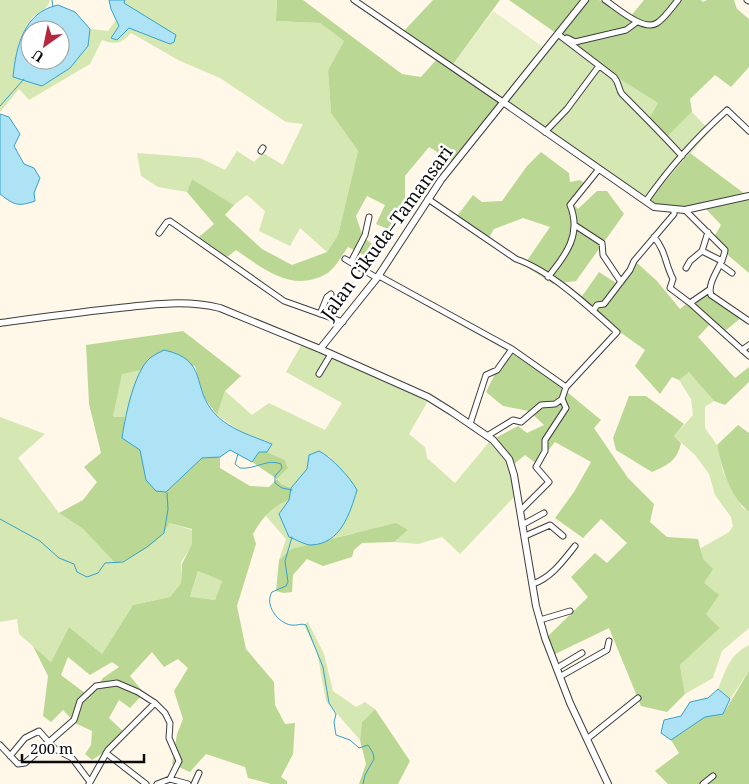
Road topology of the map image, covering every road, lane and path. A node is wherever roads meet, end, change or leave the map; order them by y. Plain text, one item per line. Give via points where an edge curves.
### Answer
1 (354, 0) edge
2 (585, 0) edge
3 (605, 0) edge
4 (678, 0) edge
5 (637, 22) junction
6 (559, 35) junction
7 (599, 66) junction
8 (503, 102) junction
9 (749, 131) edge
10 (544, 132) junction
11 (682, 156) junction
12 (599, 169) junction
13 (749, 196) edge
14 (428, 199) junction
15 (646, 201) junction
16 (674, 210) junction
17 (685, 210) junction
18 (369, 217) dead end
19 (576, 226) junction
20 (708, 232) junction
21 (159, 233) dead end
22 (654, 237) junction
23 (702, 251) junction
24 (722, 263) junction
25 (686, 268) dead end
26 (732, 273) dead end
27 (378, 277) junction
28 (548, 277) junction
29 (621, 282) junction
30 (709, 290) junction
31 (331, 294) dead end
32 (690, 303) junction
33 (593, 311) junction
34 (320, 314) junction
35 (749, 320) edge
36 (343, 322) junction
37 (0, 323) edge
38 (749, 345) edge
39 (320, 349) junction
40 (512, 349) junction
41 (742, 350) junction
42 (331, 354) junction
43 (749, 356) edge
44 (319, 374) dead end
45 (566, 387) junction
46 (562, 399) junction
47 (470, 424) junction
48 (486, 436) junction
49 (521, 510) junction
50 (544, 513) dead end
51 (522, 525) junction
52 (525, 536) junction
53 (563, 536) dead end
54 (574, 546) dead end
55 (533, 584) junction
56 (570, 611) dead end
57 (540, 620) junction
58 (609, 641) dead end
59 (582, 653) dead end
60 (557, 668) junction
61 (561, 676) junction
62 (638, 698) dead end
63 (155, 703) junction
64 (587, 739) junction
65 (48, 741) junction
66 (0, 746) edge
67 (106, 753) junction
68 (10, 756) junction
69 (199, 773) dead end
70 (714, 776) dead end
71 (170, 779) junction
72 (89, 783) edge
73 (146, 784) edge
74 (157, 784) edge
75 (188, 784) edge
76 (194, 784) edge
77 (608, 784) edge
78 (703, 784) edge

1 - 8 street
2 - 6 street, Jalan Cikuda–Tamansari
3 - 5 street
4 - 5 street via 657,23 649,26
5 - 6 street via 626,30 575,42
6 - 7 street
6 - 8 street, Jalan Cikuda–Tamansari
7 - 10 street via 567,109
7 - 11 street via 619,83 622,93
8 - 10 street
8 - 14 street, Jalan Cikuda–Tamansari
9 - 11 street via 727,110
10 - 12 street
11 - 15 street
12 - 15 street
12 - 19 street via 570,205
13 - 17 street
14 - 27 street, Jalan Cikuda–Tamansari
14 - 28 street via 508,254
15 - 16 street via 654,207
16 - 17 street
16 - 22 street
17 - 20 street
18 - 27 street via 365,235 348,260
19 - 28 street via 561,262
19 - 29 street via 602,243 603,256
20 - 23 street
20 - 24 street via 725,250
21 - 34 street via 170,221 284,301
22 - 29 street
22 - 32 street via 663,248 673,279 670,288
23 - 24 street
23 - 25 street
24 - 26 street
24 - 30 street
27 - 36 street, Jalan Cikuda–Tamansari
27 - 40 street
28 - 33 street
29 - 33 street via 604,304 597,305
30 - 32 street
30 - 35 street
31 - 34 street
32 - 41 street
33 - 45 street via 617,332
34 - 36 street
36 - 39 street, Jalan Cikuda–Tamansari
37 - 39 street via 135,306 205,304
38 - 41 street
39 - 42 street
40 - 45 street
40 - 47 street via 497,370 486,375
41 - 43 street
42 - 44 street
42 - 47 street via 428,397
45 - 46 street
46 - 48 street via 555,404 541,406 521,422 513,420
46 - 49 street via 566,408 544,440 545,451 536,467 549,482
47 - 48 street
48 - 49 street via 509,459
49 - 51 street
50 - 51 street
51 - 52 street
52 - 53 street via 550,525
52 - 55 street
54 - 55 street via 557,568
55 - 57 street
56 - 57 street
57 - 60 street
58 - 61 street via 607,650
59 - 60 street
60 - 61 street
61 - 64 street
62 - 64 street
63 - 65 street via 117,683 96,686 80,701 74,720
63 - 67 street
63 - 71 street via 165,712 170,723 170,738 179,761
64 - 77 street
65 - 68 street via 25,763 18,764
65 - 68 street via 39,731 32,733
65 - 72 street via 72,758
66 - 68 street
67 - 72 street
67 - 73 street
69 - 76 street
70 - 78 street
71 - 74 street
71 - 75 street

